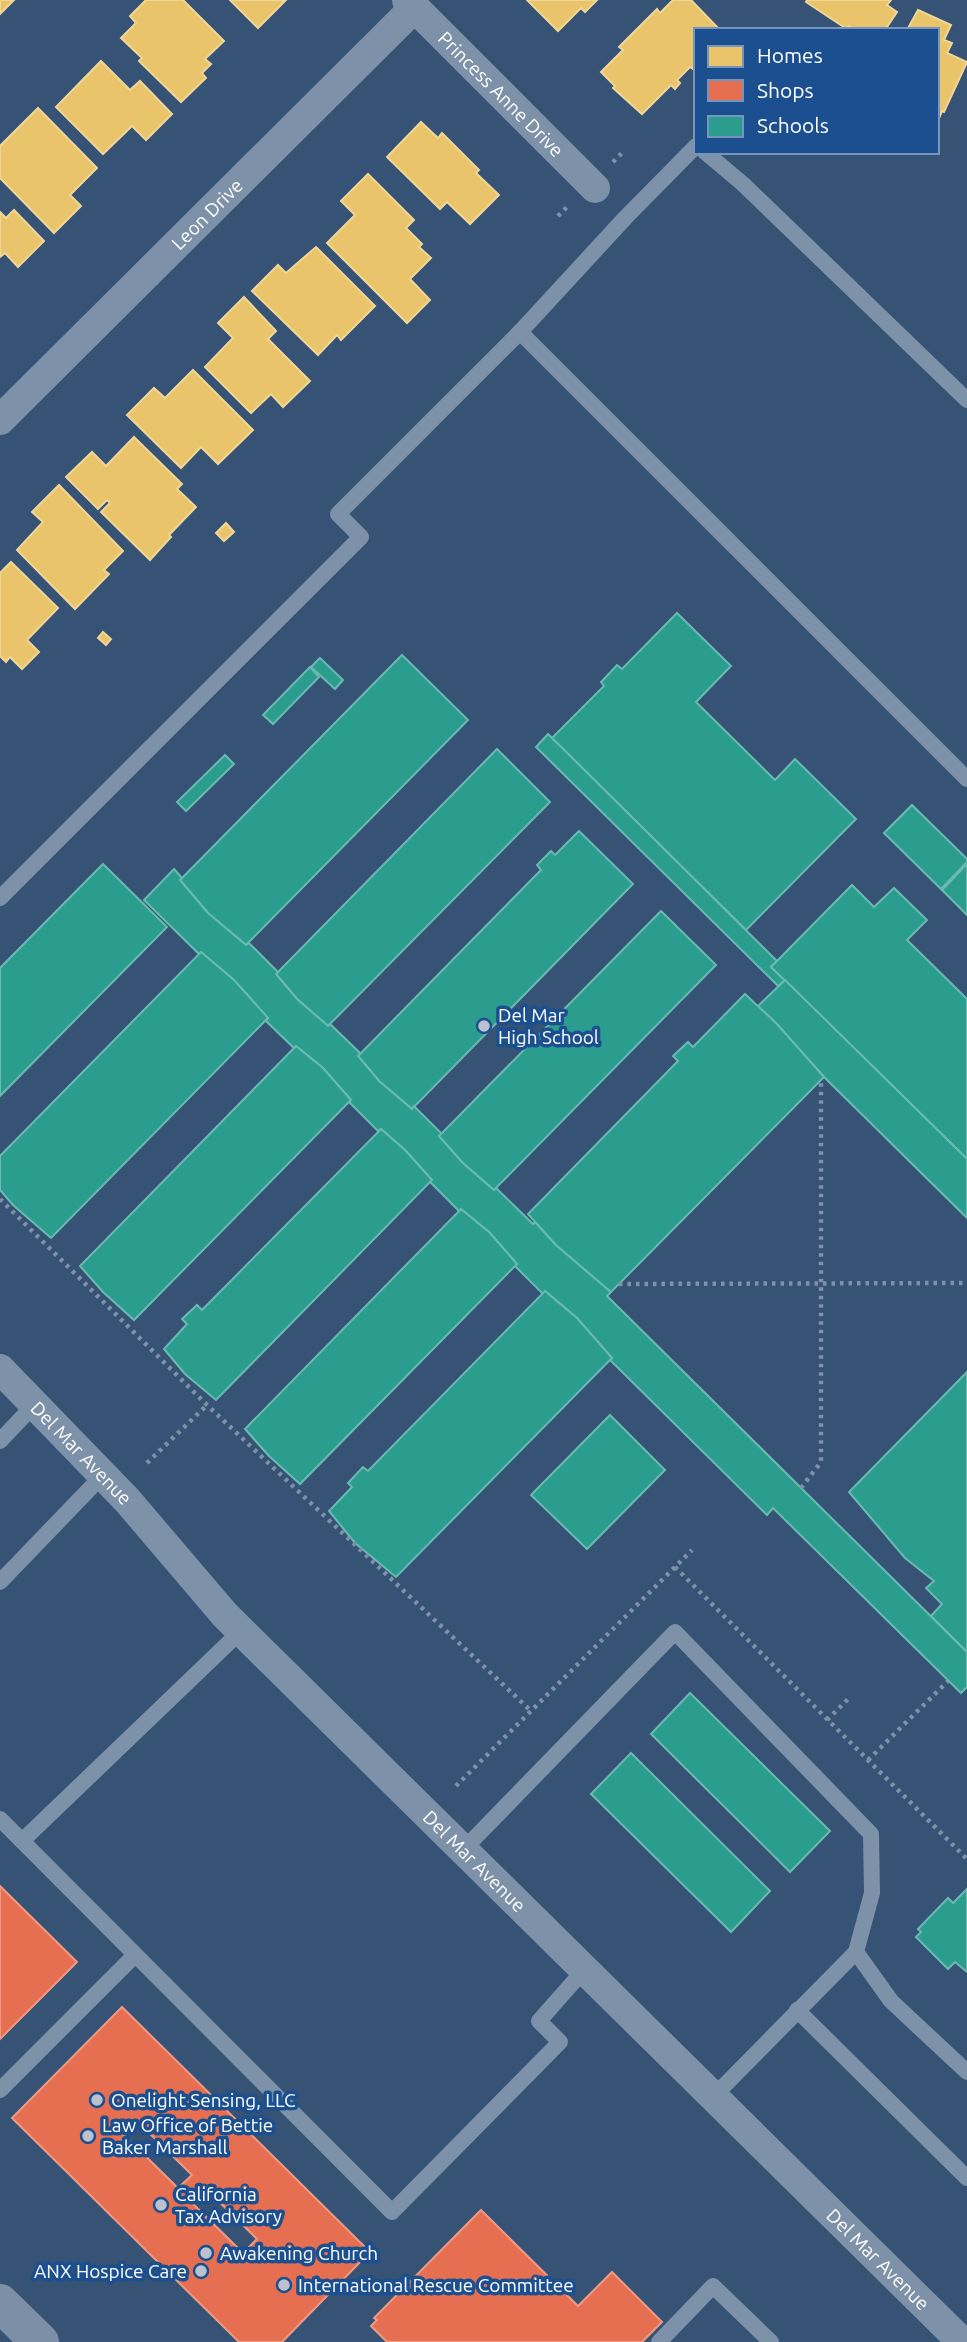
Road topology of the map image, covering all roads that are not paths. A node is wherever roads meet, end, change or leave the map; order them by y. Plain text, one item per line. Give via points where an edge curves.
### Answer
1 (411, 4) edge
2 (694, 148) edge
3 (707, 154) edge
4 (595, 188) dead end
5 (520, 332) junction
6 (967, 400) edge
7 (0, 420) edge
8 (967, 779) edge
9 (0, 898) edge
10 (0, 1369) edge
11 (35, 1404) junction
12 (0, 1441) edge
13 (103, 1475) junction
14 (0, 1582) edge
15 (241, 1631) junction
16 (0, 1819) edge
17 (22, 1841) junction
18 (463, 1850) junction
19 (856, 1952) junction
20 (135, 1955) junction
21 (584, 1970) junction
22 (797, 2010) junction
23 (967, 2072) edge
24 (0, 2090) edge
25 (713, 2097) junction
26 (967, 2178) edge
27 (0, 2303) edge
28 (40, 2342) edge
29 (659, 2342) edge
30 (771, 2342) edge
31 (962, 2342) edge

1 - 4 street, Princess Anne Drive
1 - 7 street, Leon Drive
2 - 5 lane
3 - 6 lane
5 - 8 lane
5 - 9 lane via 338,514 361,537
10 - 11 street, Del Mar Avenue
11 - 12 lane
11 - 13 street, Del Mar Avenue
13 - 14 lane
13 - 15 street, Del Mar Avenue
15 - 17 lane
15 - 18 street, Del Mar Avenue
16 - 17 lane
17 - 20 lane
18 - 19 lane via 675,1632 871,1834 872,1894
18 - 21 street, Del Mar Avenue
19 - 22 lane
19 - 23 lane via 891,2001
20 - 21 lane via 391,2212 560,2042 539,2021
20 - 24 lane
21 - 25 street, Del Mar Avenue
22 - 25 lane
22 - 26 lane
25 - 31 street, Del Mar Avenue
27 - 28 main road
29 - 30 lane via 713,2286

